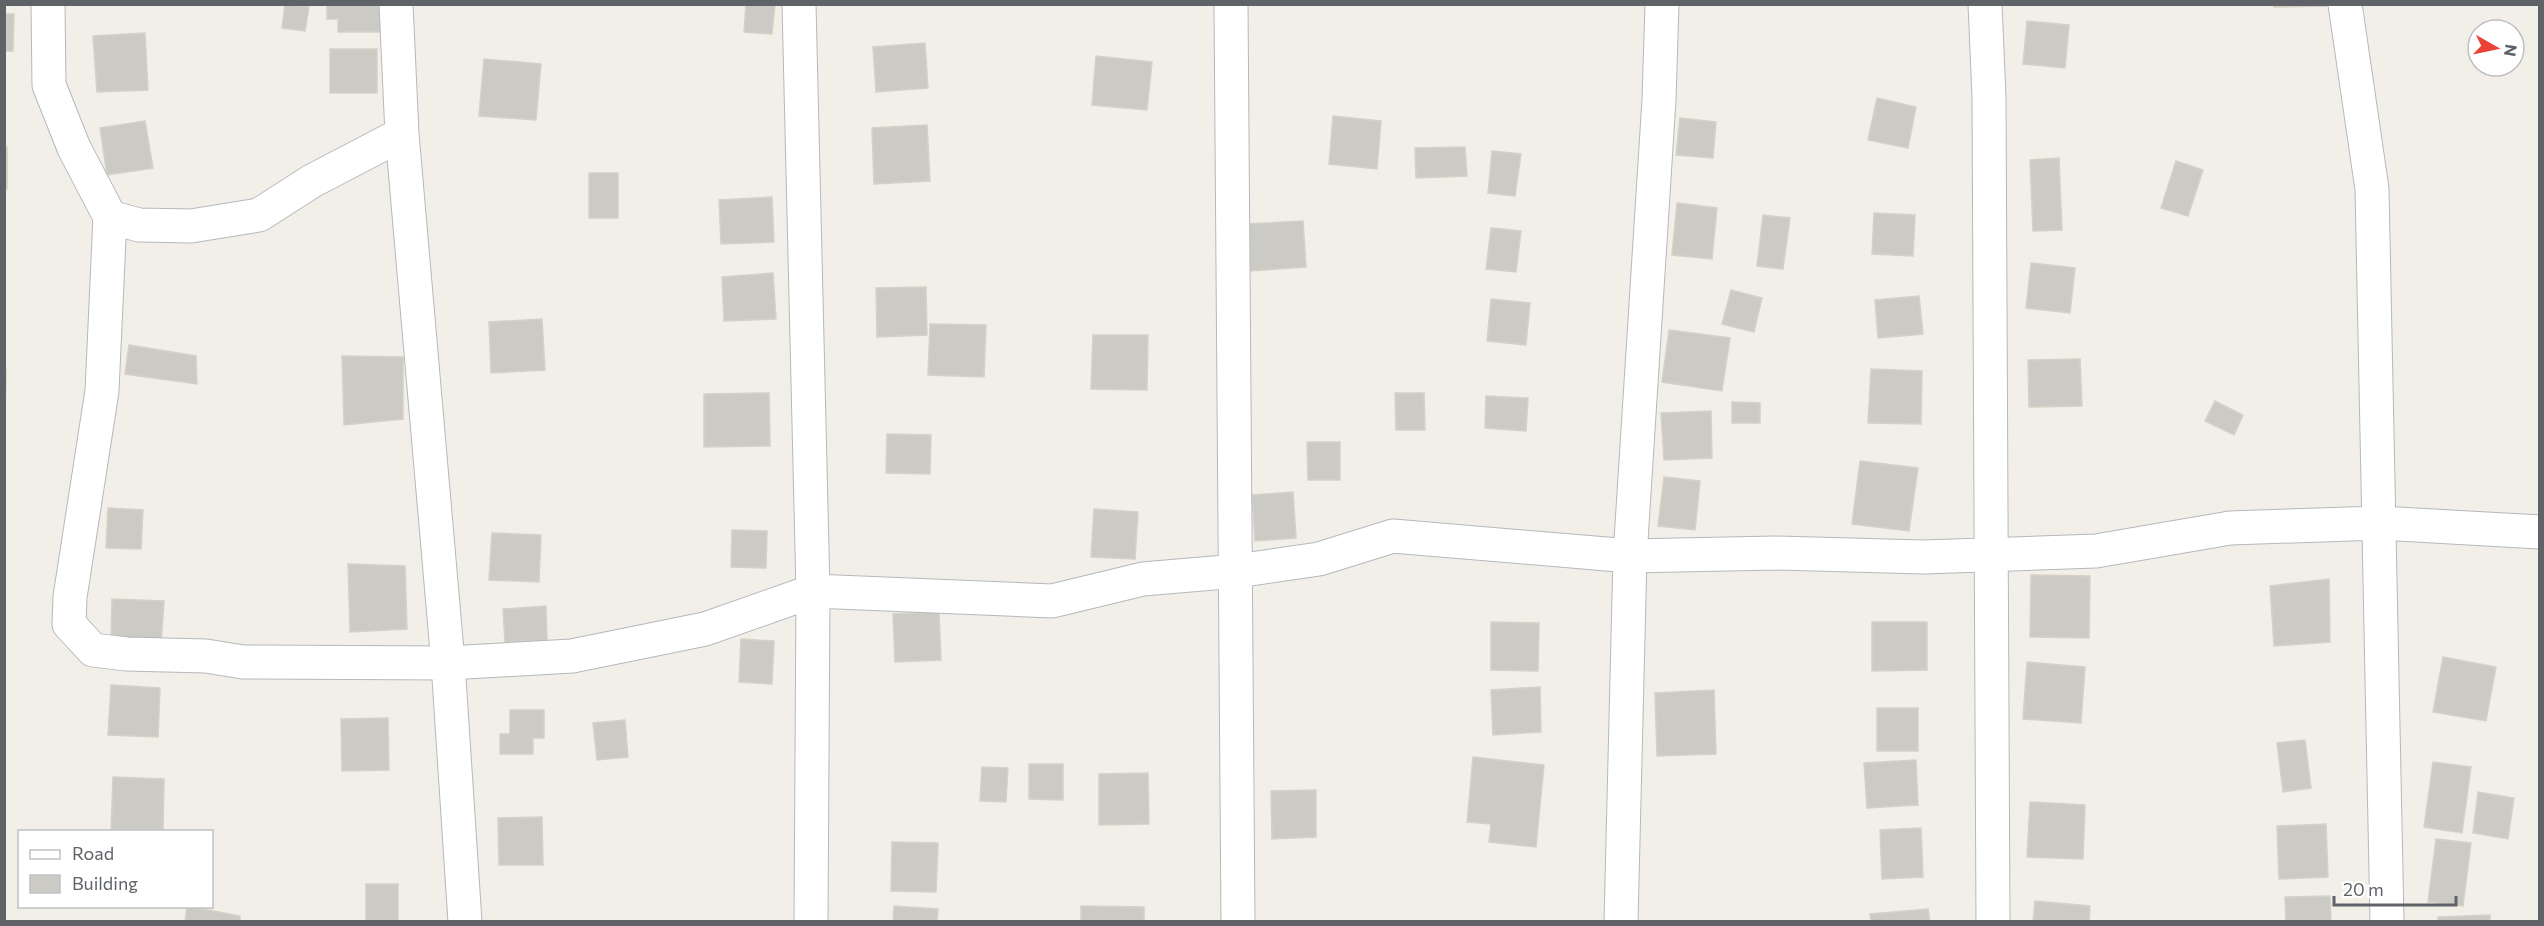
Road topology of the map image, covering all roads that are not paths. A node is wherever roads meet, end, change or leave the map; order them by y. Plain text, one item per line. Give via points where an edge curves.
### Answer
1 (48, 4) edge
2 (396, 4) edge
3 (799, 4) edge
4 (1231, 4) edge
5 (1662, 4) edge
6 (1985, 4) edge
7 (2345, 4) edge
8 (402, 134) junction
9 (110, 217) junction
10 (2380, 523) junction
11 (2540, 532) edge
12 (1630, 556) junction
13 (1990, 556) junction
14 (1237, 571) junction
15 (813, 591) junction
16 (448, 663) junction
17 (465, 921) edge
18 (811, 921) edge
19 (1238, 921) edge
20 (1621, 921) edge
21 (1993, 921) edge
22 (2387, 921) edge

1 - 9 street via 49,85 74,148
2 - 8 street
3 - 15 street
4 - 14 street
5 - 12 street
6 - 13 street via 1989,98
7 - 10 street via 2372,189
8 - 9 street via 312,181 259,215 190,226 139,225
8 - 16 street
9 - 16 street via 102,392 69,624 93,650 126,654 206,656 243,662
10 - 11 street
10 - 13 street via 2230,528 2096,551
10 - 22 street
12 - 13 street
12 - 14 street via 1393,536 1319,559
12 - 20 street
13 - 21 street
14 - 15 street via 1143,579 1052,601
14 - 19 street
15 - 16 street via 705,629 572,656
15 - 18 street
16 - 17 street

